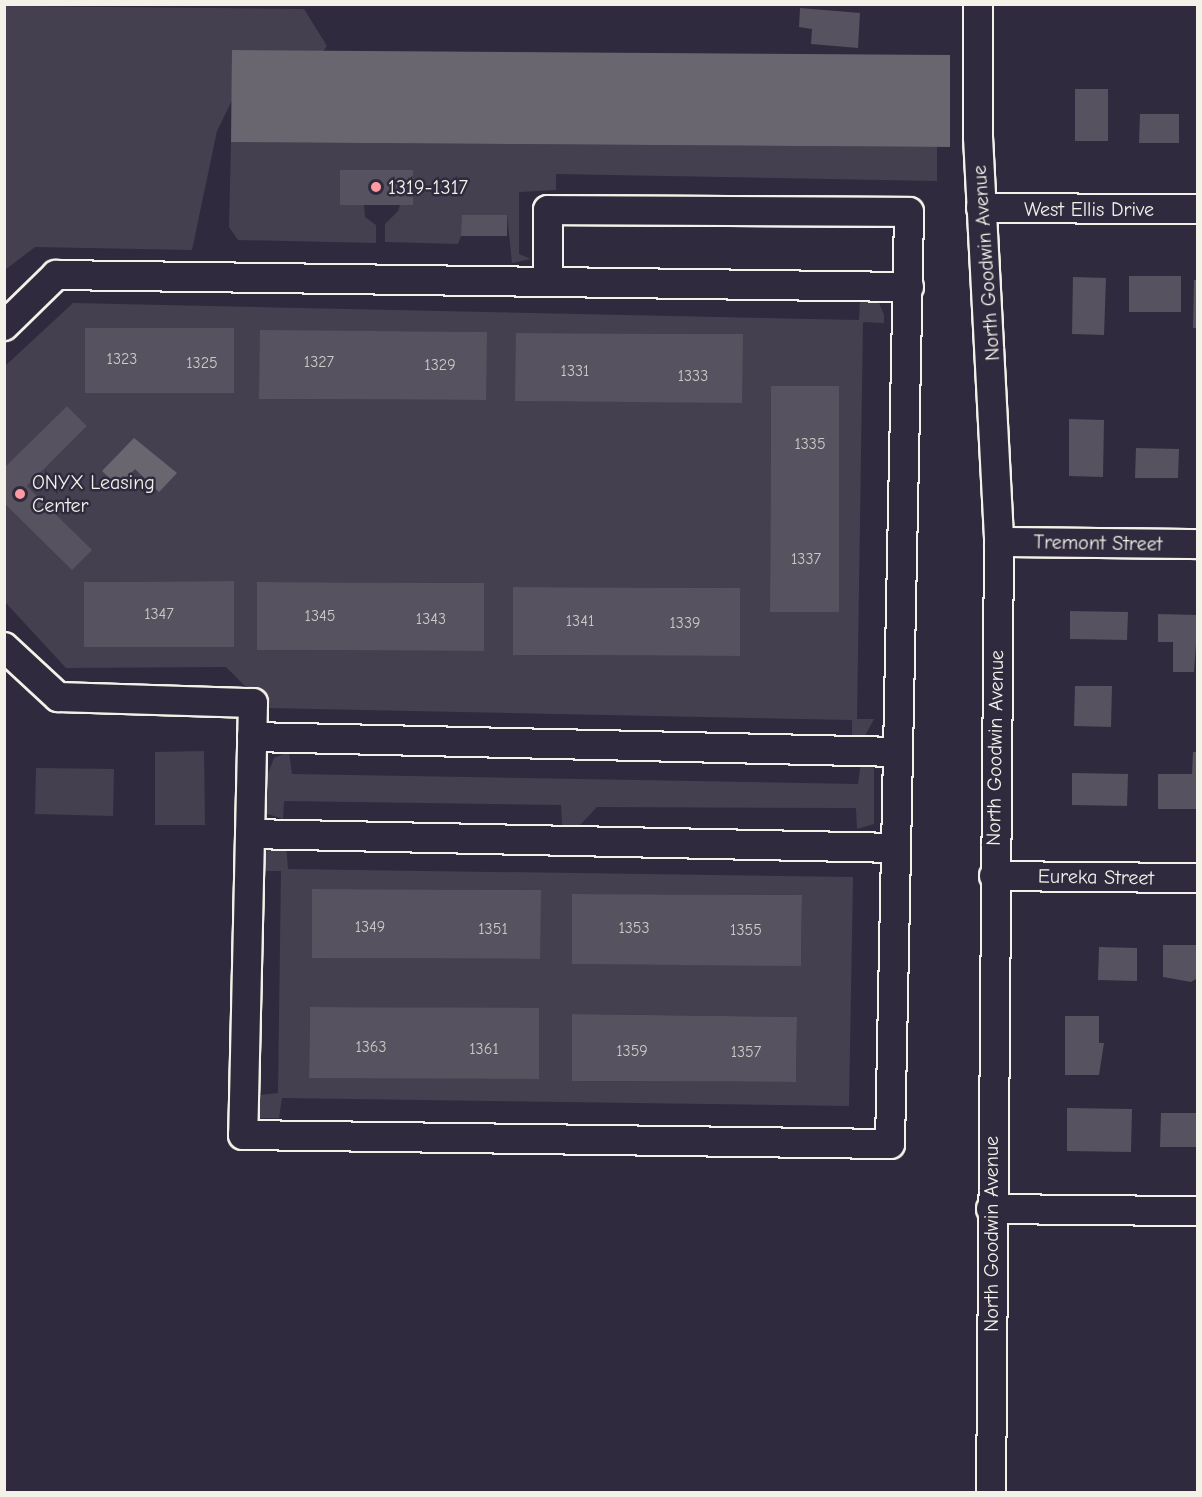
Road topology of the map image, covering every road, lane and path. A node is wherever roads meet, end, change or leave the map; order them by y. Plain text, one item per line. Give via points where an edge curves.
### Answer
1 (978, 4) edge
2 (981, 208) junction
3 (1197, 209) edge
4 (548, 282) junction
5 (909, 287) junction
6 (4, 326) edge
7 (999, 542) junction
8 (1197, 544) edge
9 (4, 647) edge
10 (252, 737) junction
11 (897, 752) junction
12 (250, 834) junction
13 (896, 848) junction
14 (994, 876) junction
15 (1197, 878) edge
16 (991, 1209) junction
17 (1197, 1211) edge
18 (991, 1492) edge

1 - 2 street, North Goodwin Avenue
2 - 3 street, West Ellis Drive
2 - 7 street, North Goodwin Avenue
4 - 5 street
4 - 5 street via 548,210 909,212
4 - 6 street via 56,275
5 - 11 street
7 - 8 street, Tremont Street
7 - 14 street, North Goodwin Avenue
9 - 10 street via 58,697 253,704
10 - 11 street
10 - 12 street
11 - 13 street
12 - 13 street
12 - 13 street via 243,1135 890,1144
14 - 15 street, Eureka Street
14 - 16 street, North Goodwin Avenue
16 - 17 street
16 - 18 street, North Goodwin Avenue

